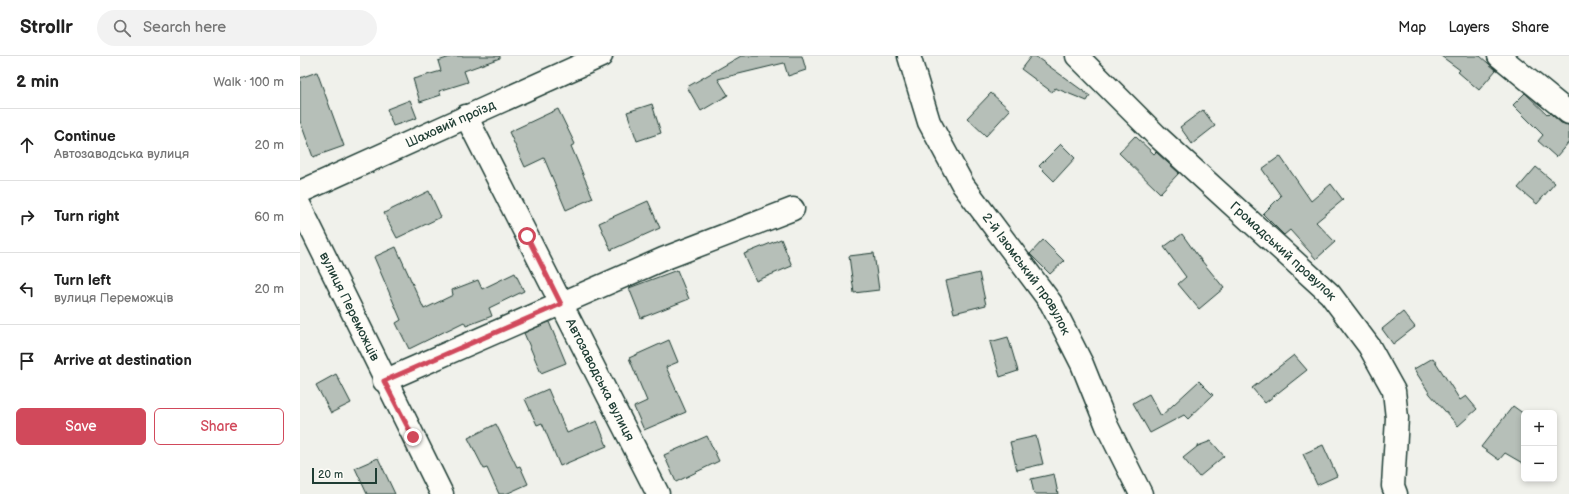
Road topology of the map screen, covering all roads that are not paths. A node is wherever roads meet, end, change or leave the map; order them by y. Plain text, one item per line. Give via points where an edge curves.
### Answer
1 (601, 56) edge
2 (909, 56) edge
3 (1076, 56) edge
4 (1499, 56) edge
5 (1569, 113) edge
6 (466, 116) junction
7 (300, 192) edge
8 (300, 206) edge
9 (793, 210) dead end
10 (561, 304) junction
11 (384, 381) junction
12 (442, 494) edge
13 (658, 494) edge
14 (1141, 494) edge
15 (1396, 494) edge

1 - 6 street, Шаховий проїзд
2 - 14 street, 2-й Ізюмський провулок via 929,122 963,185 1051,303 1082,364 1106,426
3 - 15 street, Громадський провулок via 1156,135 1330,294 1369,346 1394,391 1397,418 1393,486
4 - 5 street
6 - 7 street, Шаховий проїзд
6 - 10 street, Автозаводська вулиця
8 - 11 street, вулиця Переможців
9 - 10 street via 663,259
10 - 11 street
10 - 13 street, Автозаводська вулиця
11 - 12 street, вулиця Переможців

